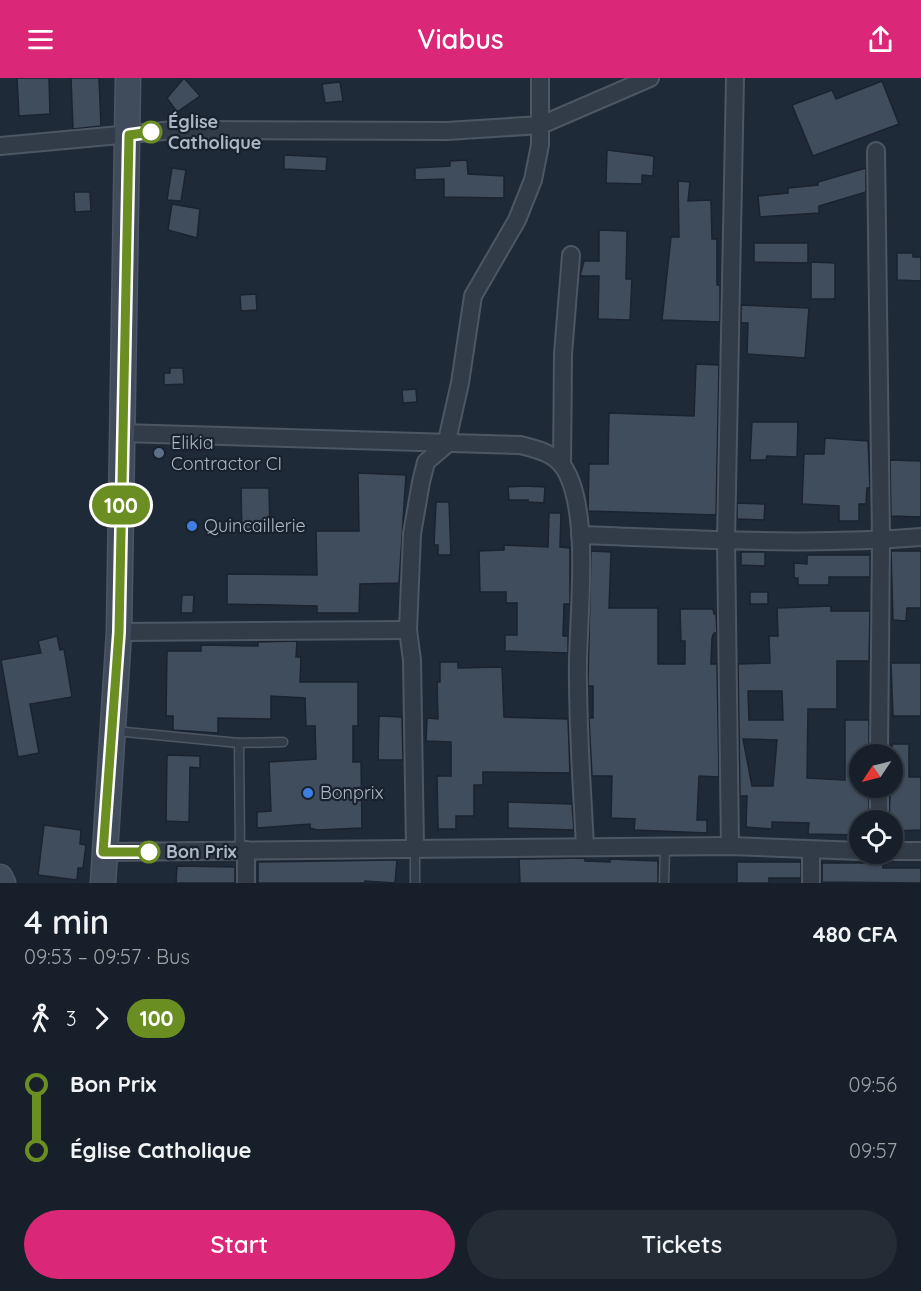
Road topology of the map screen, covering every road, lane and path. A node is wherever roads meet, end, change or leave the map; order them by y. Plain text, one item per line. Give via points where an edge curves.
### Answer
1 (128, 78) edge
2 (540, 78) edge
3 (650, 78) edge
4 (735, 78) edge
5 (541, 125) junction
6 (129, 135) junction
7 (0, 146) edge
8 (876, 151) dead end
9 (571, 255) dead end
10 (122, 434) junction
11 (446, 445) junction
12 (562, 465) junction
13 (580, 535) junction
14 (921, 537) edge
15 (726, 540) junction
16 (881, 540) junction
17 (408, 630) junction
18 (119, 632) junction
19 (112, 730) junction
20 (239, 742) junction
21 (283, 742) dead end
22 (879, 744) edge
23 (730, 846) junction
24 (585, 847) junction
25 (415, 849) junction
26 (665, 849) junction
27 (811, 850) junction
28 (243, 851) junction
29 (849, 851) edge
30 (903, 851) edge
31 (921, 851) edge
32 (103, 852) junction
33 (0, 877) edge
34 (3, 883) edge
35 (103, 883) edge
36 (246, 883) edge
37 (415, 883) edge
38 (664, 883) edge
39 (810, 883) edge

1 - 6 street
2 - 5 street
3 - 5 street
4 - 15 street
5 - 6 street via 447,131 174,130
5 - 11 street via 533,180 517,220 473,296
6 - 7 street
6 - 10 street
8 - 16 street
9 - 12 street via 562,354
10 - 11 street
10 - 18 street
11 - 12 street via 520,446 547,452
11 - 17 street via 426,462 421,482 412,534
12 - 13 street via 572,486
13 - 15 street
13 - 24 street via 578,662
14 - 16 street
15 - 16 street
15 - 23 street
16 - 22 street
17 - 18 street
17 - 25 street via 412,660
18 - 19 street
19 - 20 lane
19 - 32 street
20 - 21 lane
20 - 28 lane
23 - 26 street
23 - 27 street
24 - 25 street
24 - 26 street
25 - 28 street
25 - 37 lane
26 - 38 lane
27 - 29 street
27 - 39 street
28 - 32 street
28 - 36 street
30 - 31 street
32 - 35 street
33 - 34 street

